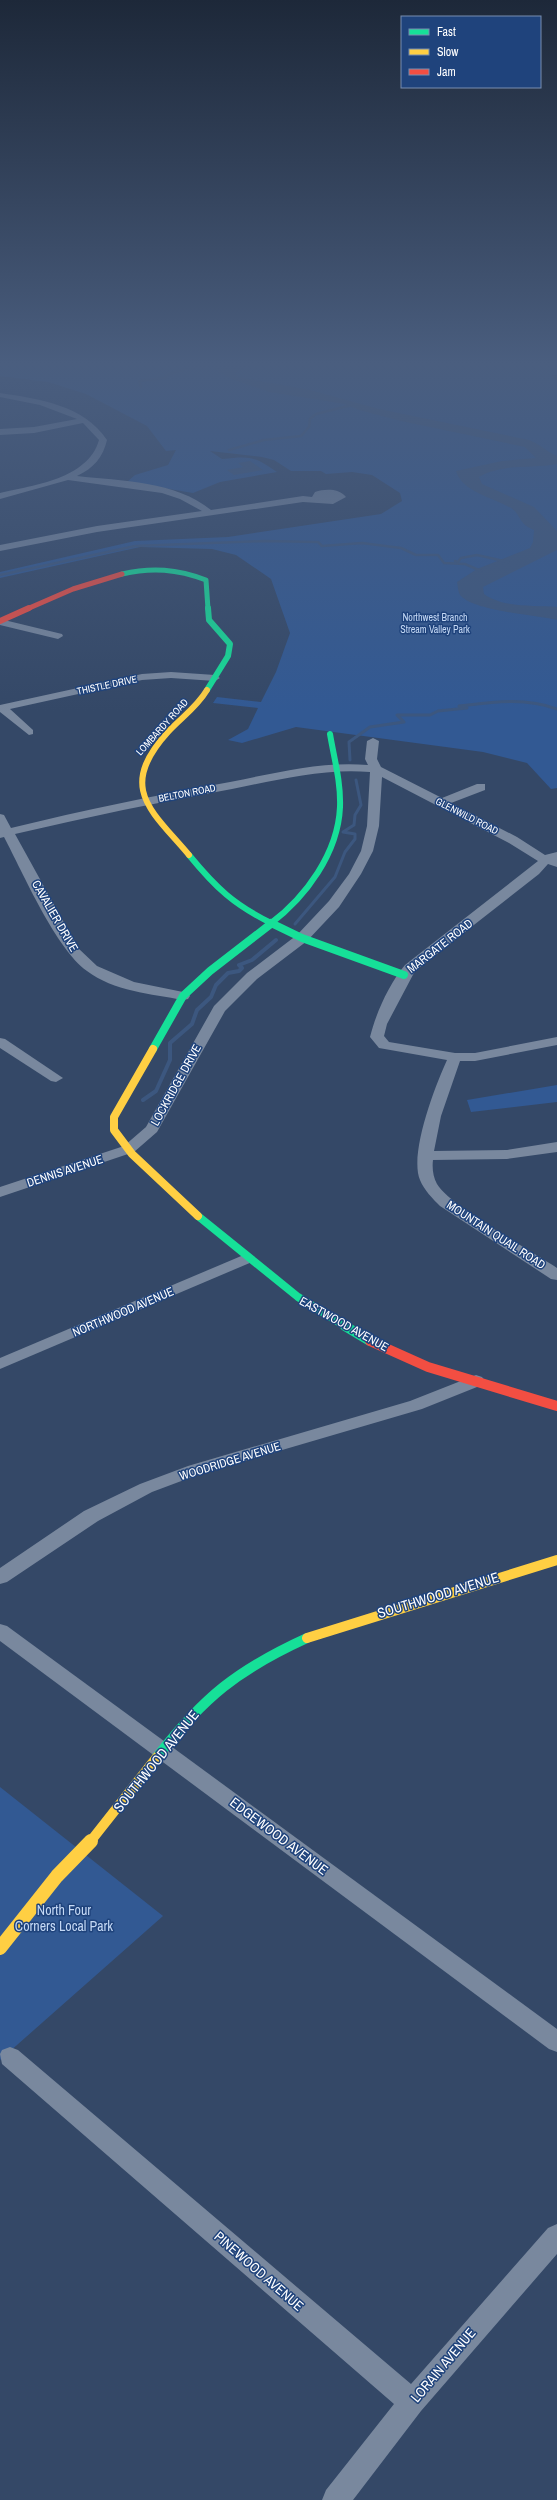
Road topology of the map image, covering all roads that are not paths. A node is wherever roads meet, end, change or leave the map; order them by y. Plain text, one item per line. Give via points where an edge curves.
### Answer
1 (61, 479) edge
2 (78, 479) edge
3 (0, 496) edge
4 (316, 499) dead end
5 (210, 513) junction
6 (0, 548) edge
7 (0, 622) edge
8 (58, 636) dead end
9 (215, 678) junction
10 (1, 708) edge
11 (29, 732) dead end
12 (330, 734) dead end
13 (373, 741) dead end
14 (336, 766) junction
15 (376, 769) junction
16 (481, 787) dead end
17 (145, 801) junction
18 (440, 803) junction
19 (0, 818) edge
20 (4, 833) edge
21 (557, 854) edge
22 (551, 862) edge
23 (271, 923) junction
24 (302, 938) junction
25 (404, 975) junction
26 (183, 996) junction
27 (557, 1041) edge
28 (0, 1042) edge
29 (455, 1057) junction
30 (56, 1078) dead end
31 (557, 1147) edge
32 (130, 1150) junction
33 (425, 1155) junction
34 (0, 1192) edge
35 (246, 1260) junction
36 (557, 1275) edge
37 (0, 1364) edge
38 (476, 1381) junction
39 (557, 1406) edge
40 (557, 1560) edge
41 (0, 1577) edge
42 (0, 1631) edge
43 (163, 1750) junction
44 (0, 1948) edge
45 (557, 2042) edge
46 (10, 2057) dead end
47 (557, 2236) edge
48 (412, 2402) junction
49 (336, 2500) edge

1 - 3 street
2 - 5 street via 177,493 196,500
4 - 5 street
5 - 6 street via 97,529
7 - 8 street
7 - 9 street, LOMBARDY ROAD via 45,599 142,569 162,567 189,571 206,580 209,620 230,644 228,656
9 - 10 street, THISTLE DRIVE via 171,675 142,677
9 - 17 street, LOMBARDY ROAD via 194,709 151,752 143,764 139,784
10 - 11 street
12 - 14 street
13 - 15 street, LOCKRIDGE DRIVE via 371,759
14 - 15 street, BELTON ROAD
14 - 17 street, BELTON ROAD
14 - 23 street via 340,807 337,830 322,867 301,895
15 - 18 street, GLENWILD ROAD
15 - 24 street, LOCKRIDGE DRIVE via 375,810 367,851 334,904
16 - 18 street
17 - 20 street, BELTON ROAD
17 - 23 street, LOMBARDY ROAD via 210,882 244,910
18 - 22 street, GLENWILD ROAD
19 - 20 street, CAVALIER DRIVE
20 - 26 street, CAVALIER DRIVE via 72,950 92,969 131,986
21 - 22 street, MARGATE ROAD
22 - 25 street, MARGATE ROAD
23 - 24 street, LOMBARDY ROAD
23 - 26 street via 210,971
24 - 25 street, LOMBARDY ROAD
24 - 32 street, LOCKRIDGE DRIVE via 252,976 226,1000 210,1023 152,1129
25 - 29 street, MARGATE ROAD via 380,1024 377,1037 384,1045
26 - 32 street via 114,1117 114,1130
27 - 29 street via 475,1057
28 - 30 street
29 - 33 street, MOUNTAIN QUAIL ROAD via 433,1121
31 - 33 street via 527,1154 490,1157
32 - 34 street, DENNIS AVENUE
32 - 35 street, EASTWOOD AVENUE via 152,1175
33 - 36 street, MOUNTAIN QUAIL ROAD via 426,1177 446,1203
35 - 37 street, NORTHWOOD AVENUE
35 - 38 street, EASTWOOD AVENUE via 306,1305 354,1332 409,1359
38 - 39 street, EASTWOOD AVENUE
38 - 41 street, WOODRIDGE AVENUE via 416,1405 194,1470 146,1488 91,1516
40 - 43 street, SOUTHWOOD AVENUE via 315,1634 270,1655 218,1689 185,1721
42 - 43 street, EDGEWOOD AVENUE
43 - 44 street, SOUTHWOOD AVENUE via 96,1836 57,1876
43 - 45 street, EDGEWOOD AVENUE
46 - 48 street, PINEWOOD AVENUE
47 - 48 street, LORAIN AVENUE
48 - 49 street, LORAIN AVENUE

